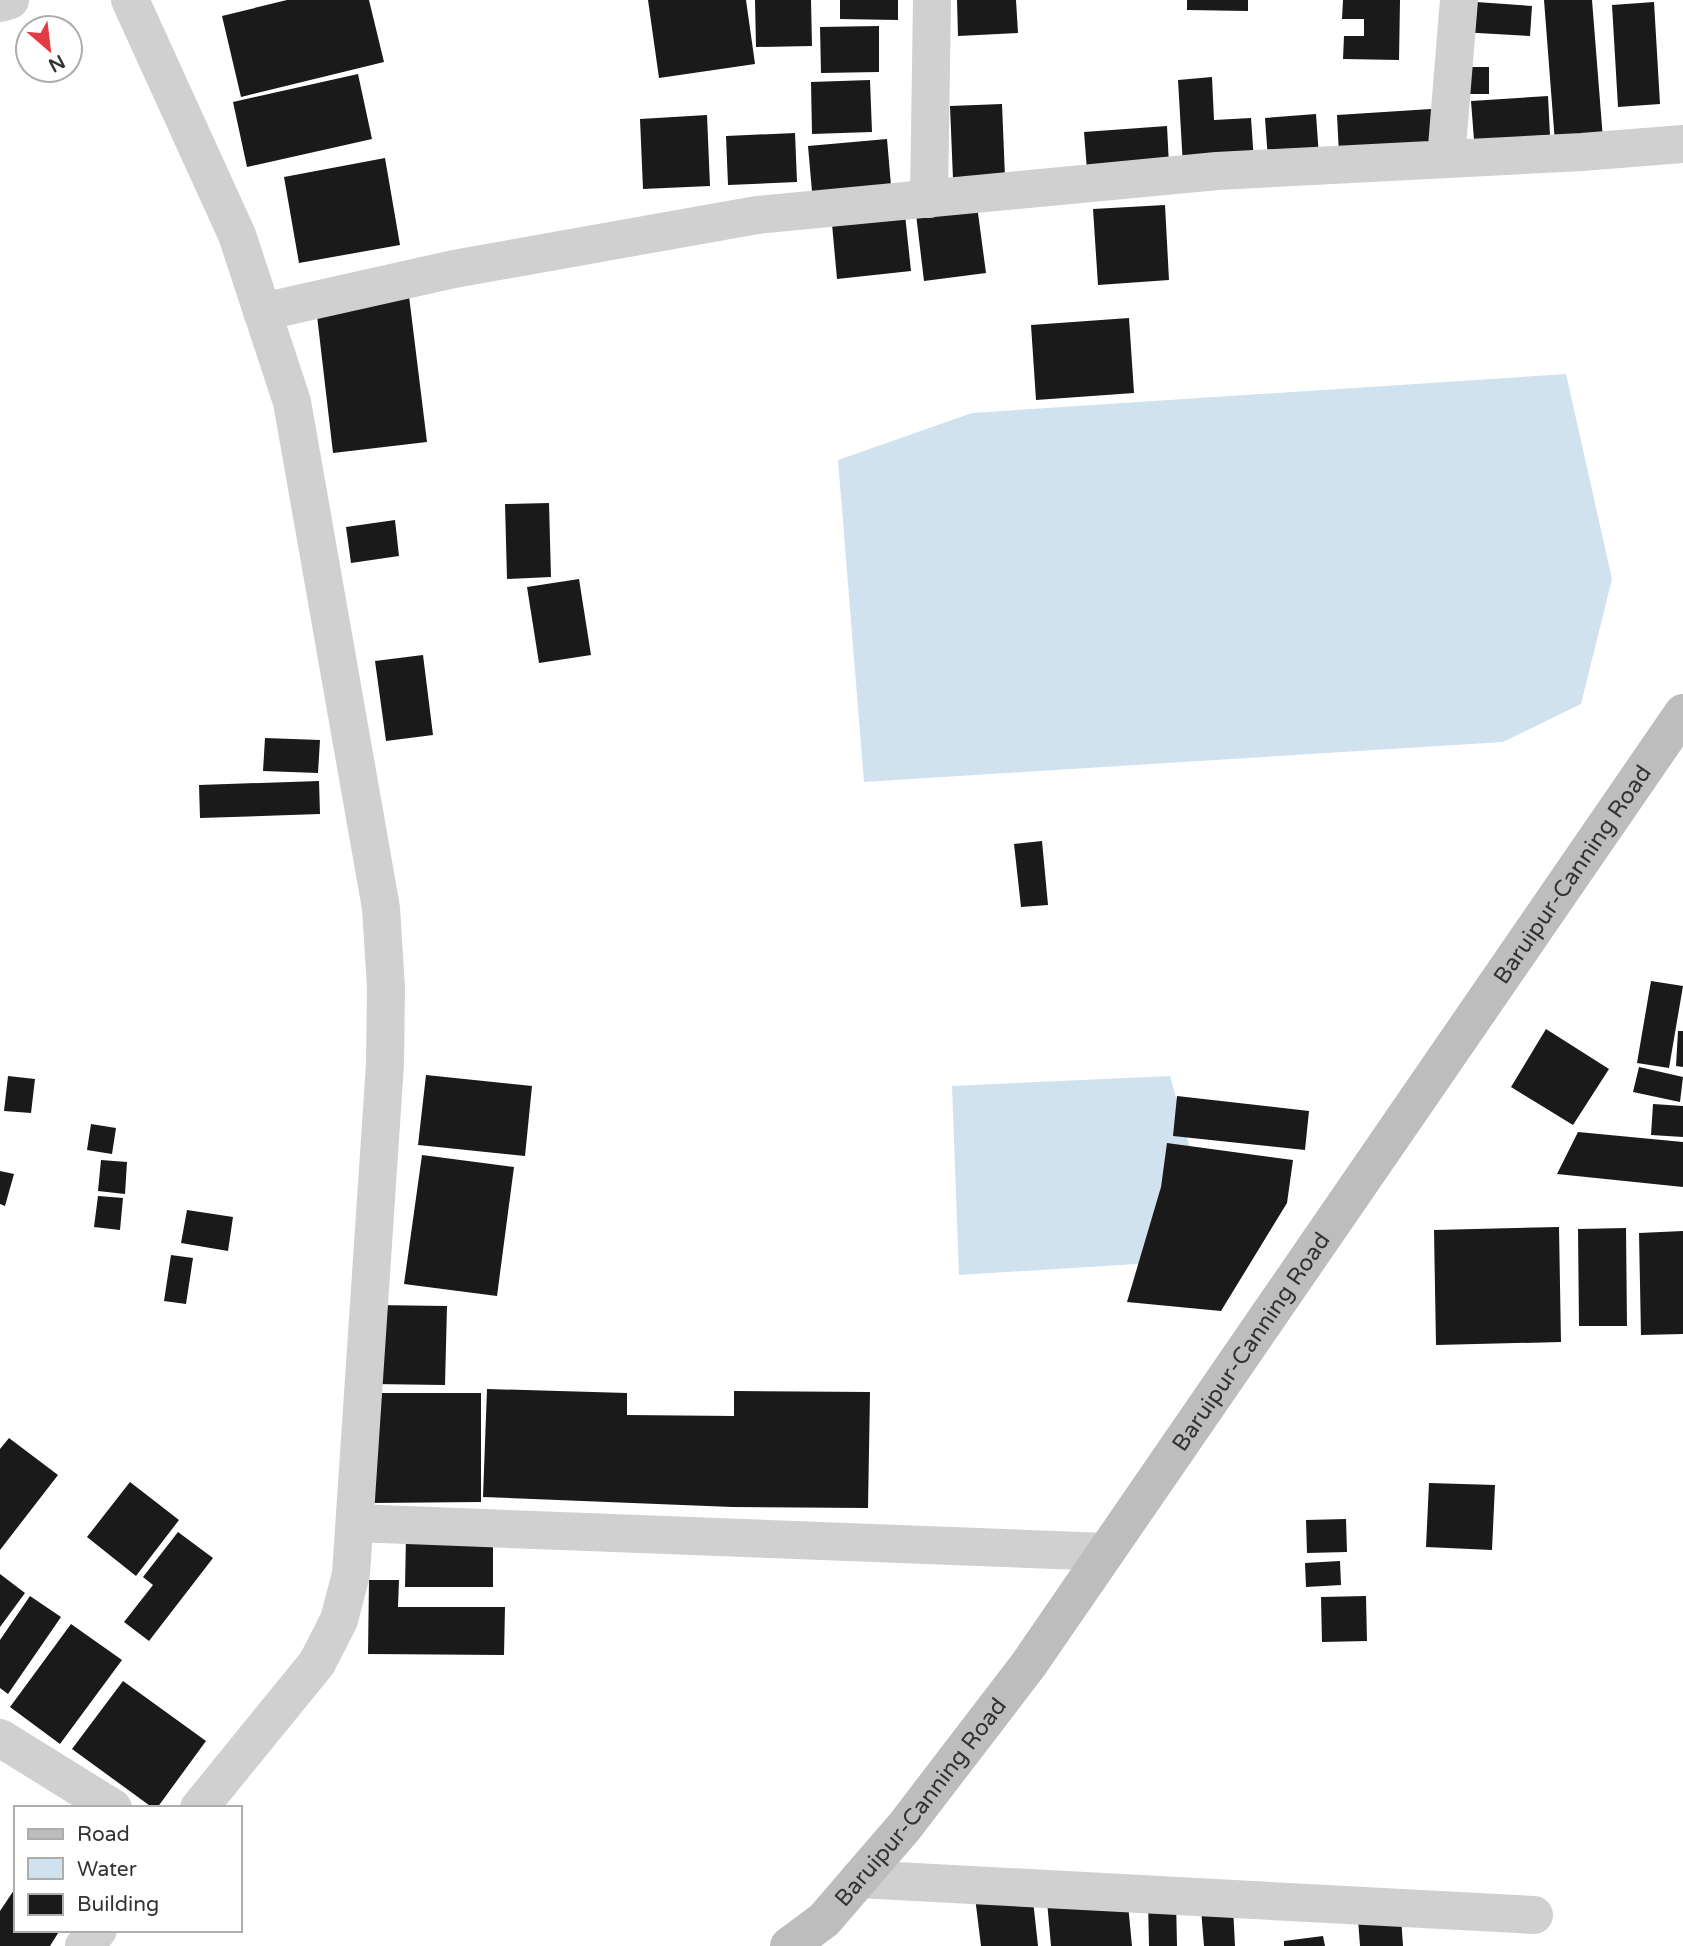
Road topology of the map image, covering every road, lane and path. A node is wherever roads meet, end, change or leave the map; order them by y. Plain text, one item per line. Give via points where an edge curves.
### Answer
1 (10, 0) edge
2 (130, 0) edge
3 (932, 0) edge
4 (1459, 0) edge
5 (0, 3) edge
6 (1683, 144) edge
7 (1446, 159) junction
8 (929, 199) junction
9 (262, 312) junction
10 (1683, 713) edge
11 (355, 1523) junction
12 (1106, 1552) junction
13 (0, 1738) edge
14 (110, 1806) edge
15 (201, 1806) edge
16 (859, 1879) junction
17 (1534, 1915) dead end
18 (95, 1932) edge
19 (84, 1946) edge
20 (789, 1946) edge

1 - 5 street
2 - 9 street via 237,235
3 - 8 street
4 - 7 street
6 - 7 street
7 - 8 street via 1217,171
8 - 9 street via 757,215 454,269
9 - 11 street via 292,402 381,908 385,1064
10 - 12 main road, Baruipur-Canning Road
11 - 12 street
11 - 15 street via 351,1574 339,1620 317,1663
12 - 16 main road, Baruipur-Canning Road via 1029,1664
13 - 14 street
16 - 17 street
16 - 20 main road, Baruipur-Canning Road via 824,1920
18 - 19 street

